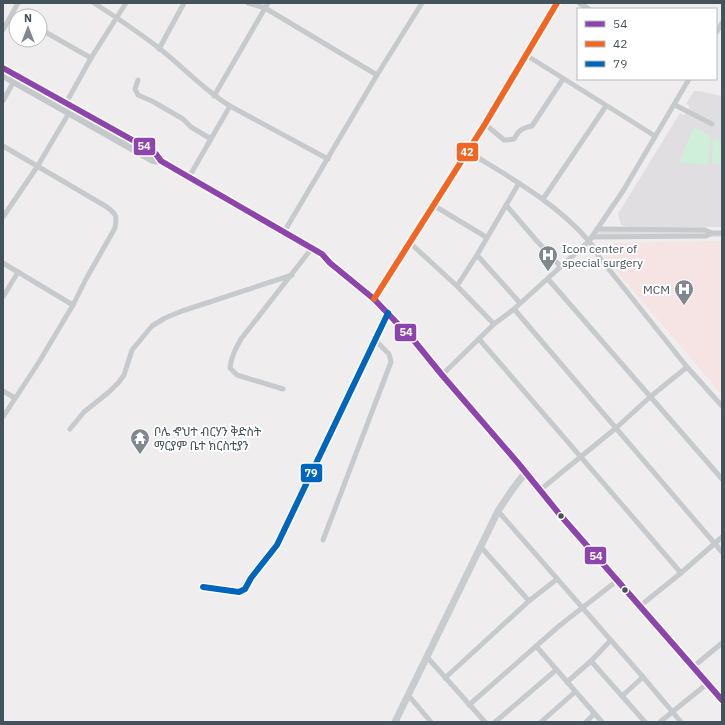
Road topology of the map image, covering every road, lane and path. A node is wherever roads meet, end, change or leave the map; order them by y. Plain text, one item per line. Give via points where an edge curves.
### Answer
1 (94, 3) edge
2 (126, 3) edge
3 (184, 3) edge
4 (248, 3) edge
5 (268, 3) edge
6 (422, 3) edge
7 (557, 3) edge
8 (265, 8) junction
9 (117, 18) junction
10 (48, 34) edge
11 (159, 49) junction
12 (526, 55) junction
13 (91, 58) junction
14 (3, 68) edge
15 (3, 75) edge
16 (377, 75) junction
17 (563, 79) junction
18 (138, 80) dead end
19 (688, 80) edge
20 (14, 81) junction
21 (214, 96) junction
22 (3, 101) edge
23 (66, 103) junction
24 (675, 105) junction
25 (230, 106) junction
26 (606, 106) junction
27 (69, 113) junction
28 (485, 124) junction
29 (712, 124) dead end
30 (655, 136) junction
31 (211, 139) junction
32 (3, 146) edge
33 (467, 151) junction
34 (328, 159) junction
35 (161, 161) junction
36 (37, 167) junction
37 (189, 177) junction
38 (519, 183) junction
39 (543, 199) junction
40 (433, 205) junction
41 (506, 205) junction
42 (3, 216) edge
43 (597, 229) junction
44 (284, 232) junction
45 (711, 233) junction
46 (722, 233) edge
47 (486, 237) junction
48 (590, 239) junction
49 (409, 242) junction
50 (312, 248) junction
51 (477, 254) junction
52 (3, 263) edge
53 (561, 267) junction
54 (18, 272) junction
55 (292, 275) junction
56 (548, 279) junction
57 (457, 286) junction
58 (3, 297) edge
59 (374, 299) junction
60 (520, 304) junction
61 (73, 305) junction
62 (514, 309) junction
63 (388, 313) junction
64 (494, 324) junction
65 (479, 339) junction
66 (375, 340) junction
67 (687, 366) junction
68 (442, 375) junction
69 (283, 389) dead end
70 (3, 391) edge
71 (650, 397) junction
72 (15, 398) junction
73 (722, 406) edge
74 (3, 417) edge
75 (616, 428) junction
76 (70, 429) dead end
77 (581, 456) junction
78 (525, 473) junction
79 (722, 479) edge
80 (540, 490) junction
81 (498, 511) junction
82 (722, 537) edge
83 (323, 540) dead end
84 (715, 544) junction
85 (481, 547) junction
86 (722, 552) edge
87 (681, 573) junction
88 (557, 579) junction
89 (618, 580) junction
90 (203, 587) dead end
91 (529, 601) junction
92 (640, 606) junction
93 (582, 608) junction
94 (611, 640) junction
95 (722, 643) edge
96 (536, 646) junction
97 (427, 657) junction
98 (591, 661) junction
99 (693, 667) junction
100 (556, 670) junction
101 (643, 677) junction
102 (445, 678) junction
103 (567, 682) junction
104 (708, 683) junction
105 (575, 692) junction
106 (409, 696) junction
107 (622, 696) junction
108 (722, 700) edge
109 (469, 705) junction
110 (673, 713) junction
111 (594, 714) junction
112 (395, 722) edge
113 (431, 722) edge
114 (485, 722) edge
115 (495, 722) edge
116 (541, 722) edge
117 (586, 722) edge
118 (602, 722) edge
119 (645, 722) edge
120 (660, 722) edge
121 (681, 722) edge

1 - 9 street
2 - 9 street
3 - 11 street
4 - 8 street
5 - 8 street
6 - 16 street
7 - 12 street
8 - 16 street
8 - 21 street
9 - 11 street
9 - 13 street
10 - 13 street
11 - 21 street
12 - 17 street
12 - 28 street
13 - 23 street
14 - 23 main road
15 - 20 main road
16 - 34 street
17 - 26 street
17 - 28 street via 532,126 518,131 514,139 504,140
18 - 31 street via 135,89 138,95 183,119
19 - 24 street
20 - 22 street
20 - 27 main road
21 - 25 street
23 - 35 main road via 156,154
24 - 29 street
24 - 30 street
25 - 31 street
25 - 34 street
26 - 30 street
26 - 39 street
27 - 35 main road via 153,160
27 - 36 street
28 - 33 street
30 - 43 street
31 - 37 street
32 - 36 street
33 - 38 street
33 - 40 street
34 - 44 street
35 - 37 main road
36 - 42 street
36 - 61 street via 89,195 116,214 115,228
37 - 44 main road
38 - 39 street
38 - 41 street
39 - 48 street
40 - 47 street
40 - 49 street
41 - 47 street
41 - 53 street
43 - 45 street via 705,230
43 - 48 street
44 - 50 main road
45 - 46 street
45 - 48 street via 706,236
47 - 51 street
48 - 53 street
48 - 67 street via 600,258
49 - 57 street
49 - 59 street
50 - 55 street
50 - 59 main road
51 - 57 street
51 - 60 street
52 - 54 street
53 - 56 street
54 - 58 street
54 - 61 street
55 - 69 street via 241,339 230,368 237,375
55 - 76 street via 182,311 152,326 132,350 119,382 84,412
56 - 60 street
56 - 71 street
57 - 64 street
59 - 63 main road
60 - 62 street
61 - 72 street
62 - 64 street
62 - 75 street
63 - 66 street
63 - 68 main road
64 - 65 street
65 - 68 street
65 - 77 street
66 - 83 street via 389,354 391,362
66 - 90 street via 278,545 245,588 239,592
67 - 71 street
67 - 73 street
68 - 78 main road
70 - 72 street
71 - 75 street
71 - 79 street
72 - 74 street
75 - 77 street
75 - 84 street
77 - 80 street
77 - 87 street
78 - 80 main road
78 - 81 street
80 - 89 main road
81 - 85 street
81 - 88 street
82 - 84 street
84 - 86 street
84 - 87 street
85 - 91 street
85 - 97 street
87 - 92 street
88 - 91 street
88 - 93 street
89 - 92 main road
89 - 93 street
91 - 102 street
92 - 99 main road
93 - 94 street
93 - 96 street
94 - 98 street
94 - 101 street
95 - 99 street
96 - 100 street
96 - 109 street
97 - 102 street
97 - 106 street
98 - 103 street
98 - 107 street
99 - 104 main road
100 - 103 street
100 - 115 street
101 - 107 street
101 - 110 street
102 - 109 street
103 - 105 street
104 - 108 main road
104 - 110 street
105 - 111 street
105 - 116 street
106 - 112 street
106 - 113 street
107 - 119 street
109 - 114 street
110 - 120 street
110 - 121 street
111 - 117 street
111 - 118 street

